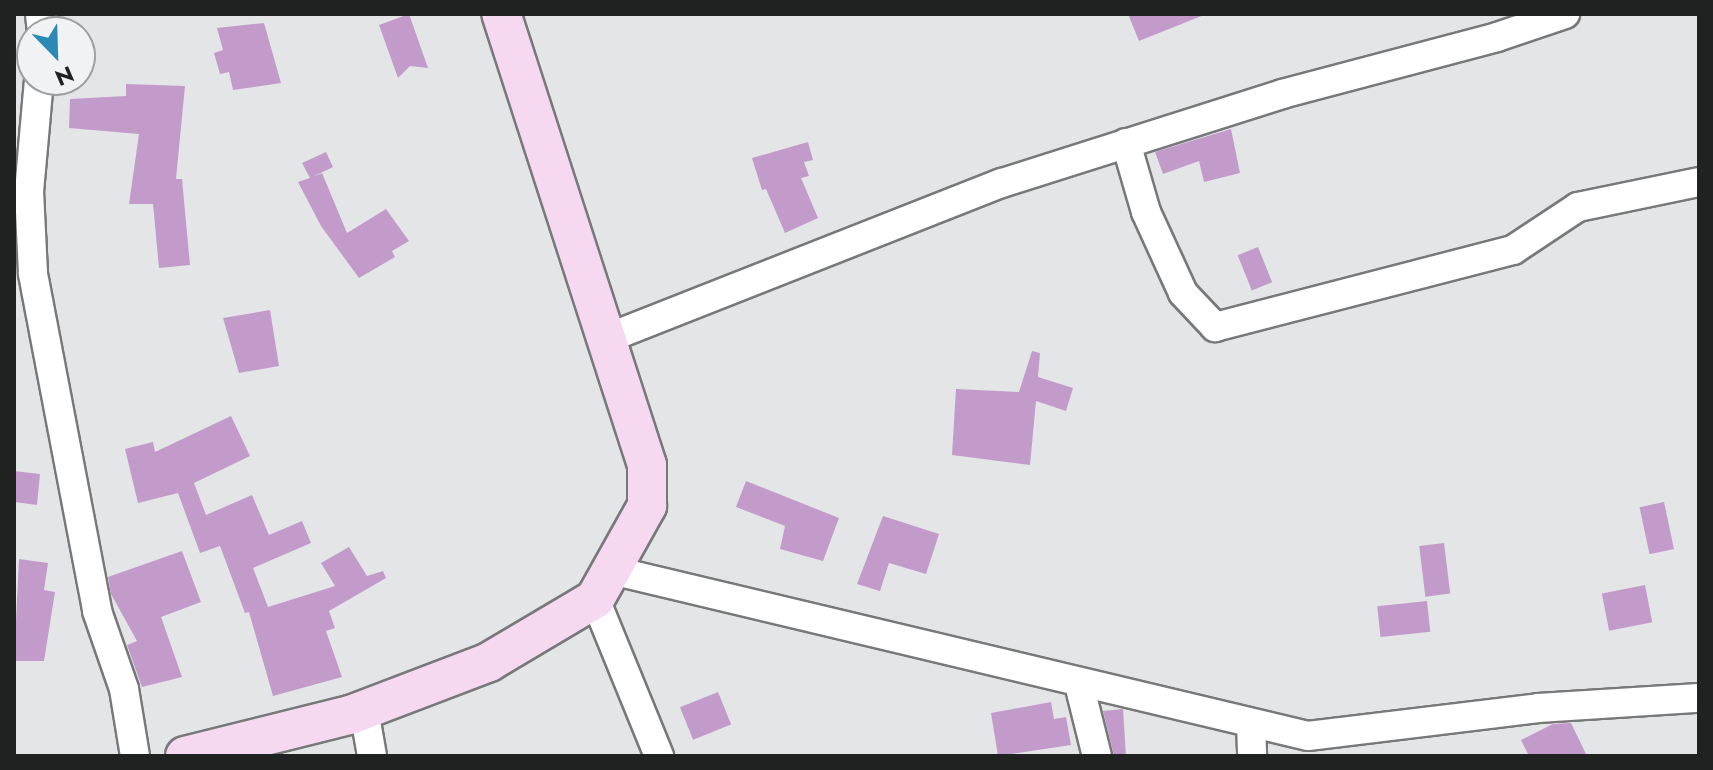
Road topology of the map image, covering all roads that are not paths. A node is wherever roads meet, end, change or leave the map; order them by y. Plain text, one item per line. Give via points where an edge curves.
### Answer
1 (501, 14) edge
2 (1565, 14) edge
3 (38, 96) edge
4 (1126, 143) junction
5 (1699, 182) edge
6 (608, 338) junction
7 (603, 585) junction
8 (1079, 684) junction
9 (1699, 698) edge
10 (364, 710) junction
11 (1251, 723) junction
12 (135, 756) edge
13 (185, 756) edge
14 (372, 756) edge
15 (659, 756) edge
16 (1097, 756) edge
17 (1252, 756) edge

1 - 6 street
2 - 4 street
3 - 12 street via 29,191 33,274 97,611 124,689
4 - 5 street via 1146,212 1183,293 1215,327 1513,250 1578,207
4 - 6 street via 1002,183
6 - 7 street via 647,465 647,506 631,543
7 - 8 street
7 - 10 street via 489,662
7 - 15 street
8 - 11 street
8 - 16 street
9 - 11 street via 1538,708 1308,736
10 - 13 street
10 - 14 street
11 - 17 street

